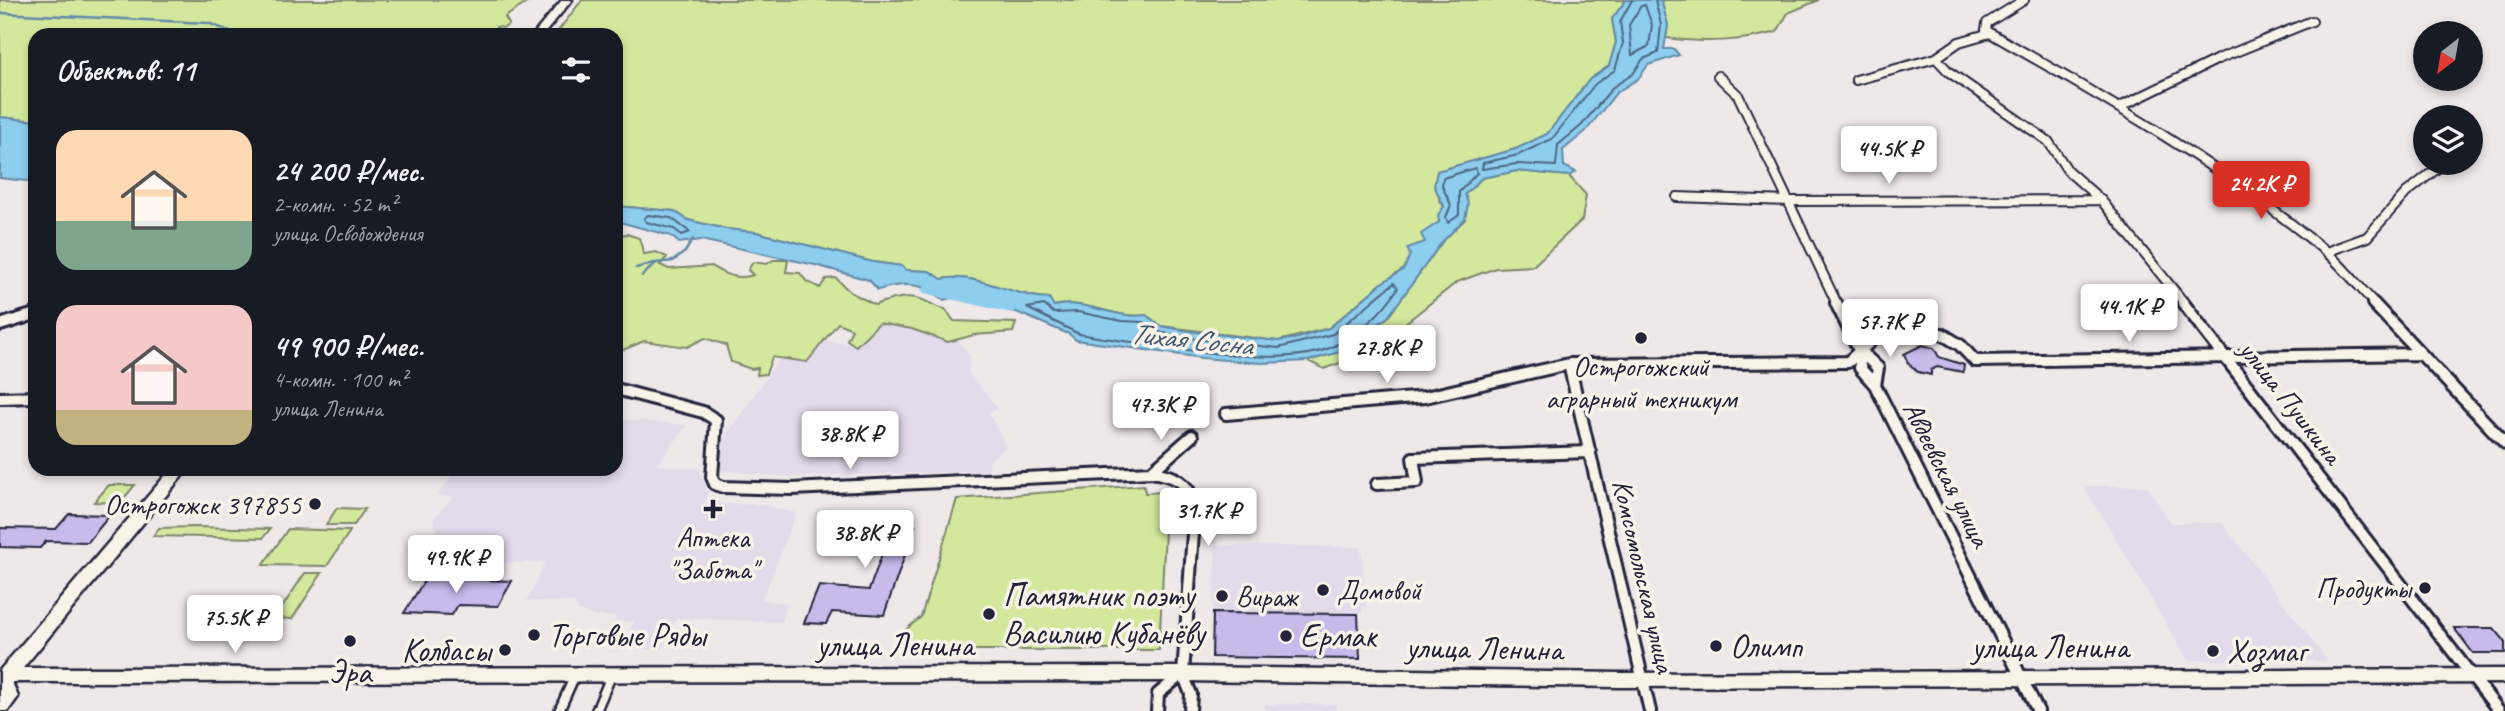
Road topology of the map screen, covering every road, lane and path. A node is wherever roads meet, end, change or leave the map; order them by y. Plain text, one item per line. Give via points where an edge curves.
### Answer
1 (567, 0) edge
2 (2024, 0) edge
3 (2312, 20) dead end
4 (544, 28) edge
5 (1990, 33) junction
6 (1936, 58) junction
7 (1718, 76) dead end
8 (1856, 80) dead end
9 (2120, 107) junction
10 (2429, 175) edge
11 (1677, 197) dead end
12 (2101, 200) junction
13 (1788, 201) junction
14 (2326, 252) junction
15 (28, 316) edge
16 (0, 325) edge
17 (1859, 350) junction
18 (2421, 354) junction
19 (2225, 358) junction
20 (1569, 364) junction
21 (623, 391) edge
22 (28, 397) edge
23 (0, 398) edge
24 (1226, 414) dead end
25 (1192, 436) dead end
26 (2505, 443) edge
27 (1590, 452) junction
28 (1151, 472) junction
29 (174, 476) edge
30 (1377, 484) dead end
31 (1183, 674) junction
32 (575, 675) junction
33 (611, 676) junction
34 (2021, 676) junction
35 (2472, 677) junction
36 (2505, 677) edge
37 (3, 679) edge
38 (1643, 680) junction
39 (0, 708) edge
40 (559, 711) edge
41 (596, 711) edge
42 (1157, 711) edge
43 (1190, 711) edge
44 (1650, 711) edge
45 (2038, 711) edge
46 (2499, 711) edge

1 - 4 main road
2 - 5 street via 1987,23
3 - 9 street
5 - 6 street via 1959,43
5 - 9 street
6 - 8 street
6 - 12 street, улица Пушкина via 1949,72 2048,141 2068,171
7 - 13 street, Авдеевская улица via 1738,95
9 - 14 street via 2222,174
10 - 14 street via 2367,237
11 - 13 street
12 - 13 street
12 - 19 street, улица Пушкина
13 - 17 street, Авдеевская улица
14 - 18 street
15 - 16 street
17 - 19 street via 1877,336 1907,332 1951,338 1975,361
17 - 20 street via 1848,362
17 - 34 street, Авдеевская улица via 1860,368 1875,385
18 - 19 street
18 - 26 street
19 - 35 street, улица Пушкина
20 - 24 street via 1425,397
20 - 27 street, Комсомольская улица
21 - 28 street via 703,412 716,420 712,477 723,487 792,489
22 - 23 street
25 - 28 street
27 - 30 street, Комсомольская улица via 1413,458 1417,482
27 - 38 street, Комсомольская улица
28 - 31 street via 1185,482 1195,505
29 - 37 main road
31 - 33 main road, улица Ленина
31 - 38 main road, улица Ленина
31 - 42 street via 1158,694
31 - 43 street via 1191,694
32 - 33 main road, улица Ленина
32 - 37 main road, улица Ленина
32 - 40 street
33 - 41 street
34 - 35 main road, улица Ленина
34 - 38 main road, улица Ленина
34 - 45 street, Авдеевская улица
35 - 36 main road, улица Ленина
35 - 46 street, улица Пушкина
37 - 39 main road via 9,696
38 - 44 street, Комсомольская улица

